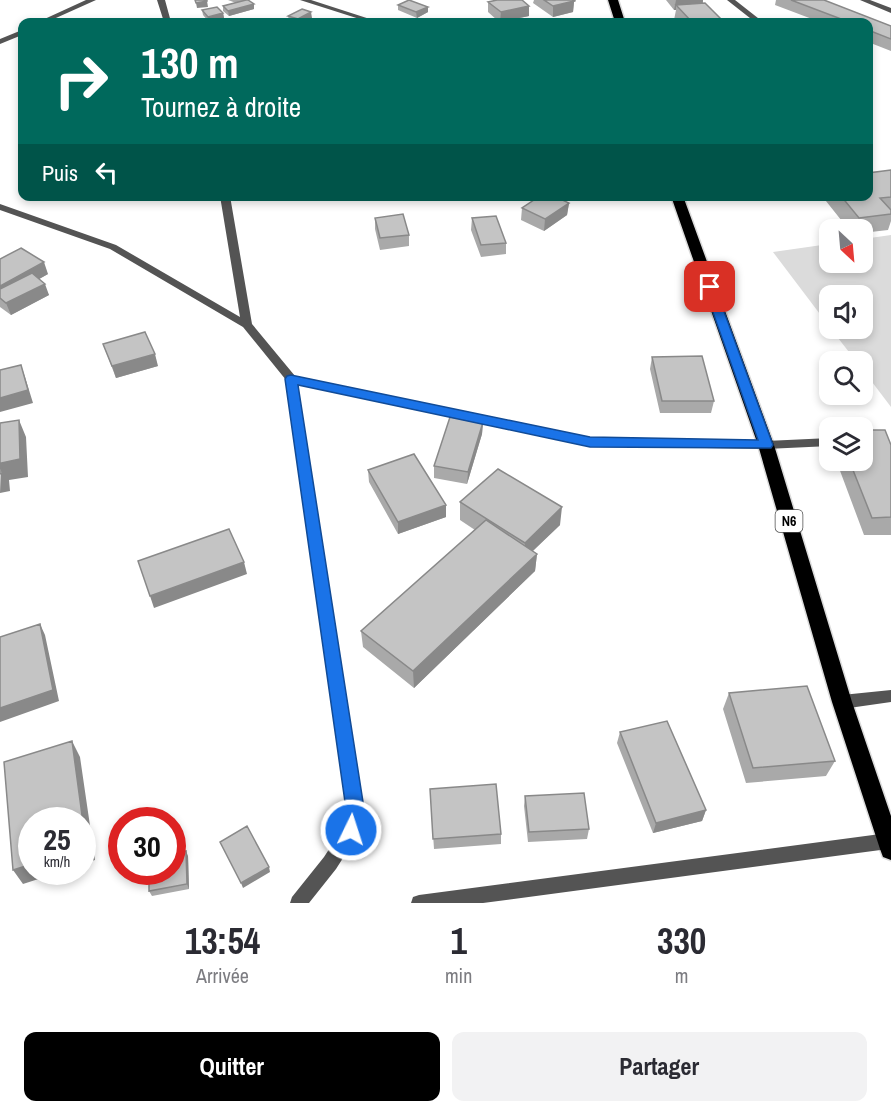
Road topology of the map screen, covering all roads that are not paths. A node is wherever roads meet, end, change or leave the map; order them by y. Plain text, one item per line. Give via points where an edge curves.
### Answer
1 (92, 0) edge
2 (161, 0) edge
3 (304, 0) edge
4 (613, 0) edge
5 (731, 0) edge
6 (864, 0) edge
7 (891, 11) edge
8 (51, 18) edge
9 (167, 18) edge
10 (362, 18) edge
11 (619, 18) edge
12 (754, 18) edge
13 (18, 34) edge
14 (0, 42) edge
15 (226, 201) edge
16 (679, 201) edge
17 (0, 207) edge
18 (248, 326) junction
19 (291, 379) junction
20 (819, 443) edge
21 (766, 445) junction
22 (891, 696) edge
23 (842, 702) junction
24 (890, 845) edge
25 (298, 903) edge
26 (419, 903) edge

1 - 8 street
2 - 9 street
3 - 10 street
4 - 11 highway
5 - 12 street
6 - 7 street
13 - 14 street
15 - 18 street
16 - 21 highway, N6
17 - 18 street via 113,247
18 - 19 street
19 - 21 street via 590,442
19 - 25 street via 354,802 351,830
20 - 21 street
21 - 23 highway, N6
22 - 23 street
23 - 24 highway, N6
24 - 26 street

